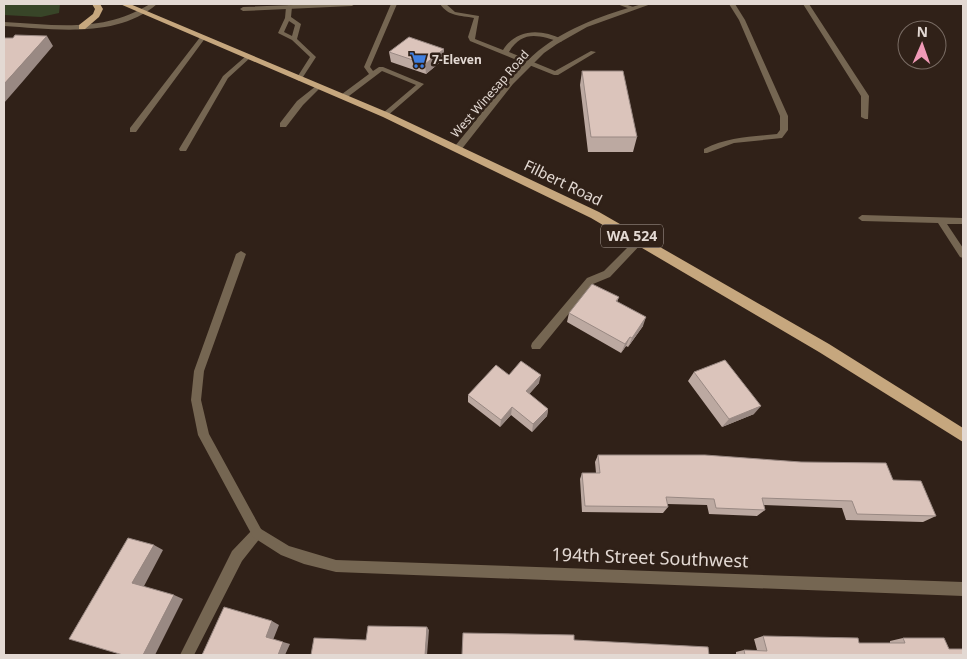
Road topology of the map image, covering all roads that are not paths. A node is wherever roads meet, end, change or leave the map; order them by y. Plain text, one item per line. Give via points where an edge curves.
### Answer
1 (96, 4) edge
2 (124, 4) edge
3 (154, 4) edge
4 (352, 4) edge
5 (394, 4) edge
6 (443, 4) edge
7 (620, 4) edge
8 (648, 4) edge
9 (732, 4) edge
10 (806, 4) edge
11 (289, 7) junction
12 (243, 8) dead end
13 (634, 8) junction
14 (144, 11) junction
15 (288, 18) junction
16 (4, 24) edge
17 (82, 27) junction
18 (203, 37) junction
19 (294, 40) junction
20 (560, 40) junction
21 (593, 52) dead end
22 (505, 53) junction
23 (248, 57) junction
24 (529, 62) junction
25 (373, 74) junction
26 (299, 79) junction
27 (318, 87) junction
28 (342, 97) junction
29 (386, 114) junction
30 (865, 118) dead end
31 (283, 125) dead end
32 (133, 130) dead end
33 (458, 148) junction
34 (183, 149) dead end
35 (707, 152) dead end
36 (862, 218) dead end
37 (941, 221) junction
38 (963, 221) edge
39 (640, 240) junction
40 (240, 254) dead end
41 (963, 255) edge
42 (536, 346) dead end
43 (963, 436) edge
44 (257, 533) junction
45 (963, 589) edge
46 (187, 655) edge

1 - 17 main road via 98,13
2 - 14 main road, Filbert Road / WA 524
3 - 14 street
4 - 11 street
5 - 25 street via 367,68
6 - 22 street via 450,13 477,17 472,40
7 - 13 street
8 - 13 street, West Winesap Road
9 - 35 street via 784,116 784,130 779,136 723,142
10 - 30 street via 864,96
11 - 12 street
11 - 15 street
13 - 20 street, West Winesap Road via 599,19
14 - 17 street via 116,23
14 - 18 main road, Filbert Road / WA 524
15 - 19 street via 298,24
15 - 19 street via 281,33
16 - 17 street
18 - 23 main road, Filbert Road / WA 524
18 - 32 street
19 - 26 street via 313,57
20 - 22 street via 551,35 524,34
20 - 24 street, West Winesap Road
21 - 24 street via 556,74
22 - 24 street
23 - 26 main road, Filbert Road / WA 524
23 - 34 street via 225,77
24 - 33 street, West Winesap Road
25 - 28 street
25 - 29 street via 381,68 421,84
26 - 27 main road, Filbert Road / WA 524
27 - 28 main road, Filbert Road / WA 524
27 - 31 street
28 - 29 main road, Filbert Road / WA 524
29 - 33 main road, Filbert Road / WA 524
33 - 39 main road, Filbert Road / WA 524
36 - 37 street
37 - 38 street
37 - 41 street
39 - 42 street via 607,274 590,281
39 - 43 main road, Filbert Road / WA 524 via 824,348
40 - 44 street via 198,371 196,400 204,435
44 - 45 street, 194th Street Southwest via 293,556 336,566
44 - 46 street via 237,556

